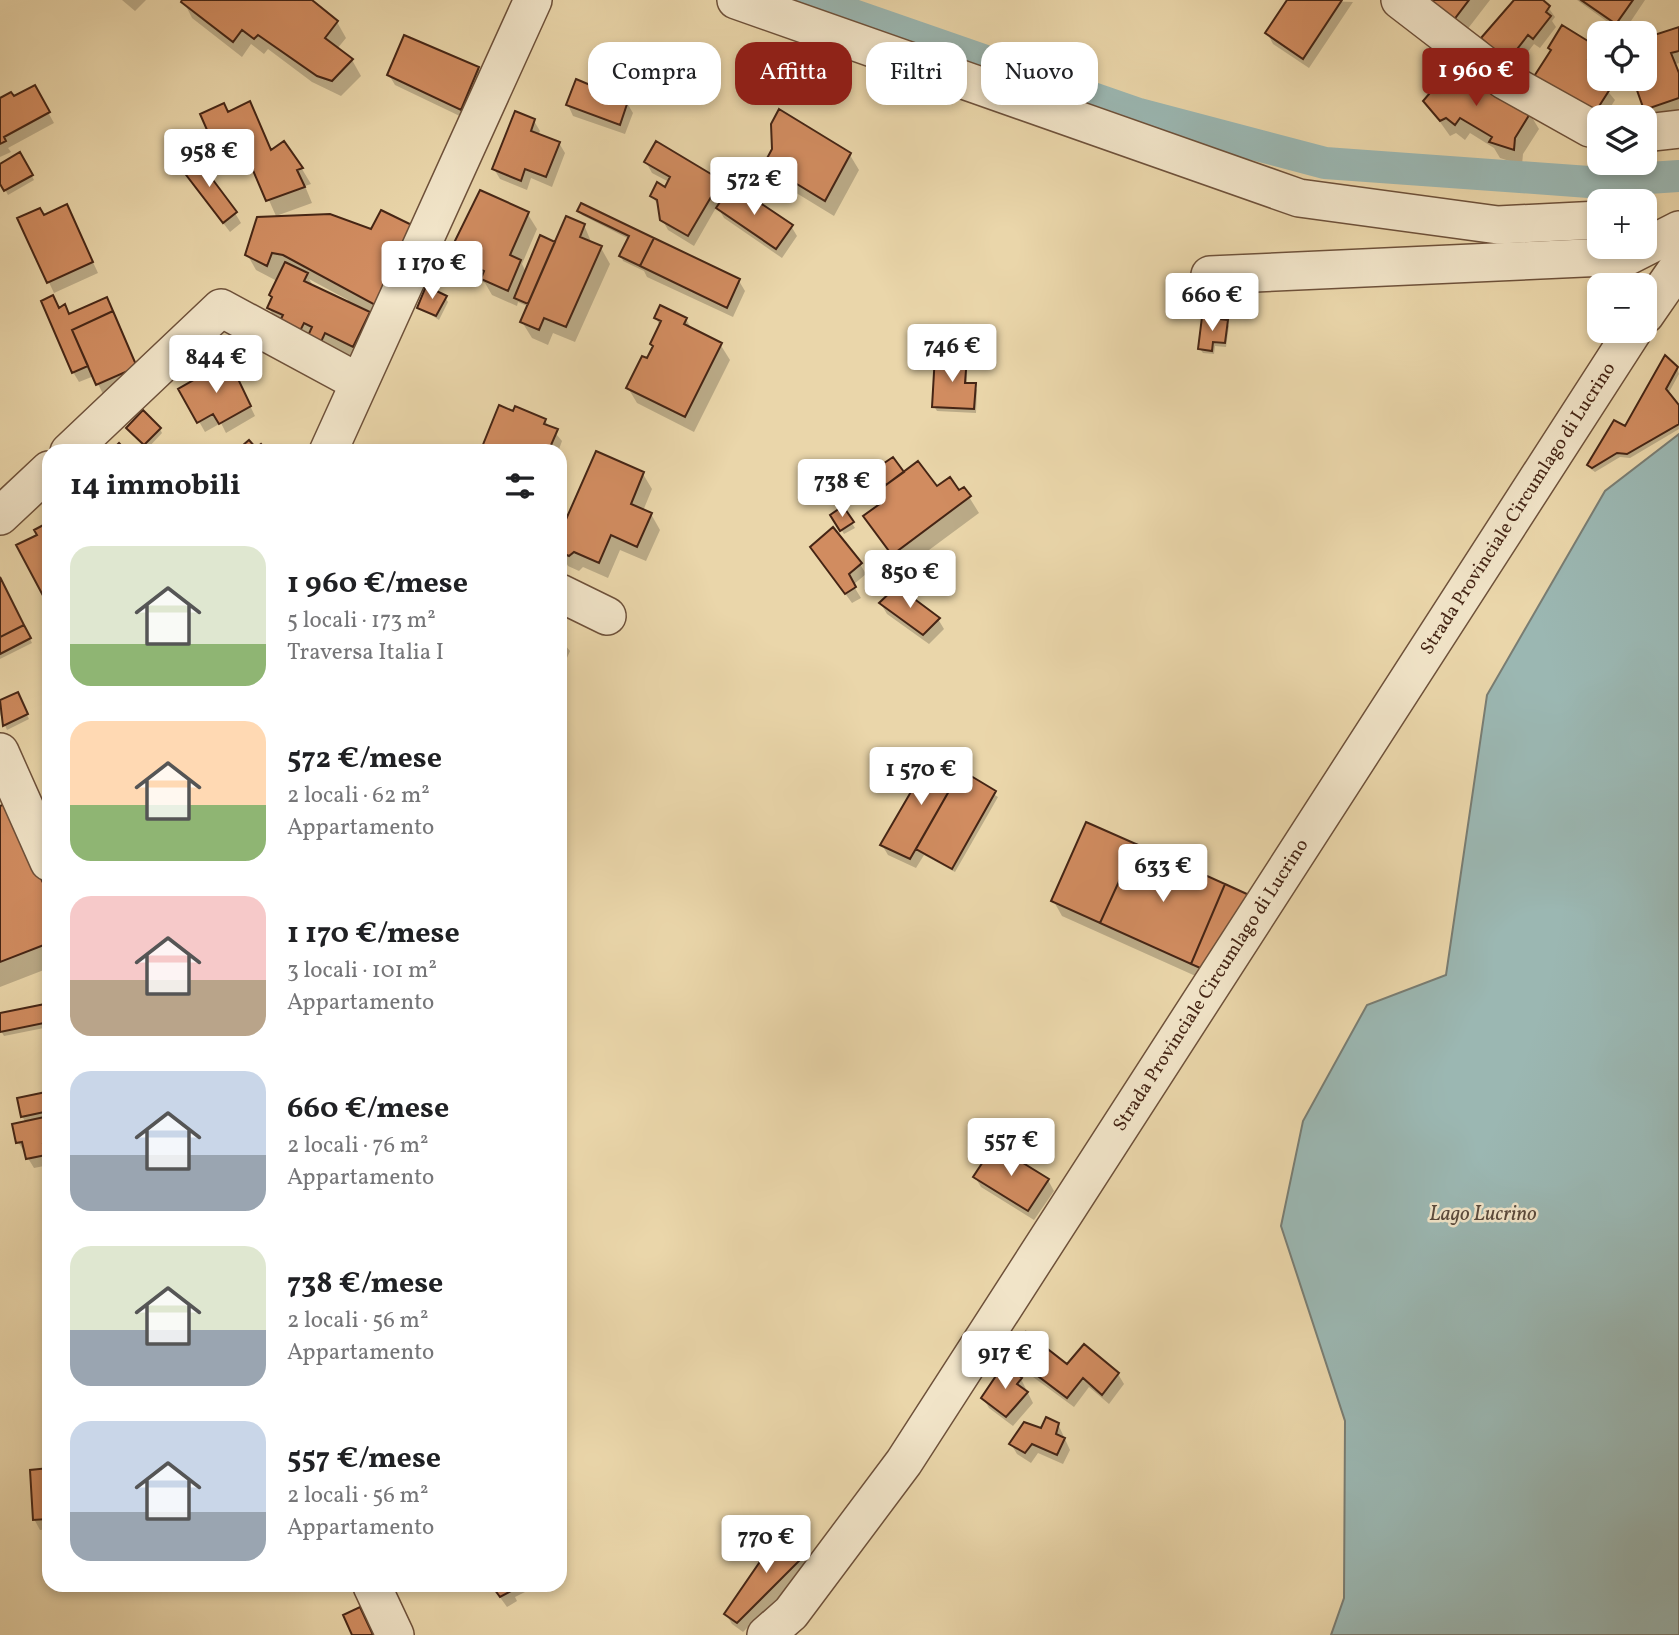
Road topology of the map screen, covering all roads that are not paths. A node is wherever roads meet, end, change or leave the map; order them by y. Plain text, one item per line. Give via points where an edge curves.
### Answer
1 (533, 0) edge
2 (736, 0) edge
3 (1400, 0) edge
4 (1587, 126) edge
5 (1679, 129) edge
6 (1657, 132) edge
7 (1679, 216) edge
8 (1657, 217) edge
9 (1587, 221) edge
10 (1679, 230) edge
11 (1679, 266) edge
12 (1210, 275) dead end
13 (1657, 298) edge
14 (1625, 343) edge
15 (358, 382) junction
16 (77, 444) edge
17 (331, 444) edge
18 (42, 477) edge
19 (0, 516) edge
20 (567, 596) edge
21 (607, 616) dead end
22 (0, 752) edge
23 (42, 846) edge
24 (375, 1592) edge
25 (786, 1628) edge
26 (394, 1635) edge

1 - 15 street
2 - 9 street via 1299,198 1498,225
3 - 4 street via 1504,80
5 - 6 street
7 - 8 street
10 - 12 street via 1629,256
11 - 13 street
14 - 25 street, Strada Provinciale Circumlago di Lucrino via 904,1462
15 - 16 street via 221,308
15 - 17 street
18 - 19 street
20 - 21 street
22 - 23 street
24 - 26 street

